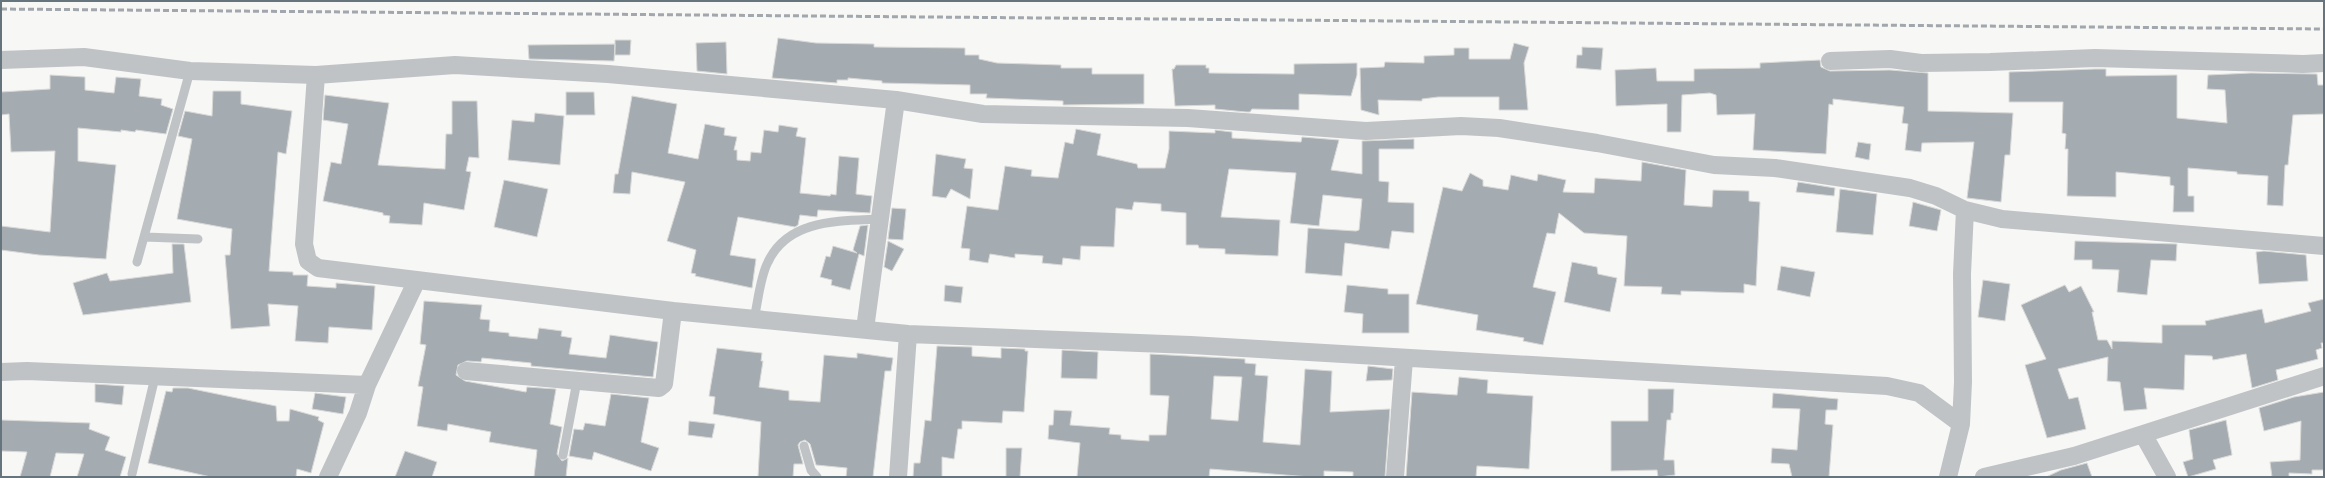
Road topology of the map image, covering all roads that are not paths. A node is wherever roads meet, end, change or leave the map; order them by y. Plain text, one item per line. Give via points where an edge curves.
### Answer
1 (1, 60) edge
2 (1830, 61) dead end
3 (2324, 62) edge
4 (190, 71) junction
5 (316, 75) junction
6 (896, 100) junction
7 (1965, 210) junction
8 (879, 219) junction
9 (145, 236) junction
10 (198, 239) dead end
11 (2324, 246) edge
12 (137, 262) dead end
13 (417, 280) junction
14 (673, 311) junction
15 (754, 319) junction
16 (865, 329) junction
17 (908, 334) junction
18 (1404, 359) junction
19 (466, 371) dead end
20 (1, 372) edge
21 (2324, 376) edge
22 (155, 378) junction
23 (577, 381) junction
24 (367, 385) junction
25 (1961, 424) junction
26 (2143, 434) junction
27 (804, 446) dead end
28 (563, 454) dead end
29 (132, 474) dead end
30 (328, 477) edge
31 (816, 477) edge
32 (898, 477) edge
33 (1395, 477) edge
34 (1948, 477) edge
35 (1984, 477) edge
36 (2167, 477) edge

1 - 4 street via 84,57
2 - 3 street via 1890,59 1922,63 1975,63 2095,58 2303,64
4 - 5 street
4 - 9 lane
5 - 6 street via 455,65 608,74
5 - 13 street via 304,244 308,260 318,268
6 - 7 street via 983,114 1188,118 1366,131 1461,126 1499,128 1714,165 1775,168 1910,188 1936,196
6 - 8 street
7 - 11 street via 2002,219
7 - 25 street via 1962,274 1964,382
8 - 15 lane via 819,222 785,238 767,262
8 - 16 street
9 - 10 lane
9 - 12 lane
13 - 14 street
13 - 24 street
14 - 15 street
14 - 23 street via 664,384 659,388
15 - 16 street
16 - 17 street
17 - 18 street via 1191,345
17 - 32 street
18 - 25 street via 1752,376 1887,386 1919,393
18 - 33 street
19 - 23 street
20 - 22 street via 27,371
21 - 26 street
22 - 24 street
22 - 29 lane
23 - 28 lane
24 - 30 street via 358,413
25 - 34 street
26 - 35 street via 2074,456
26 - 36 street
27 - 31 lane via 811,470

